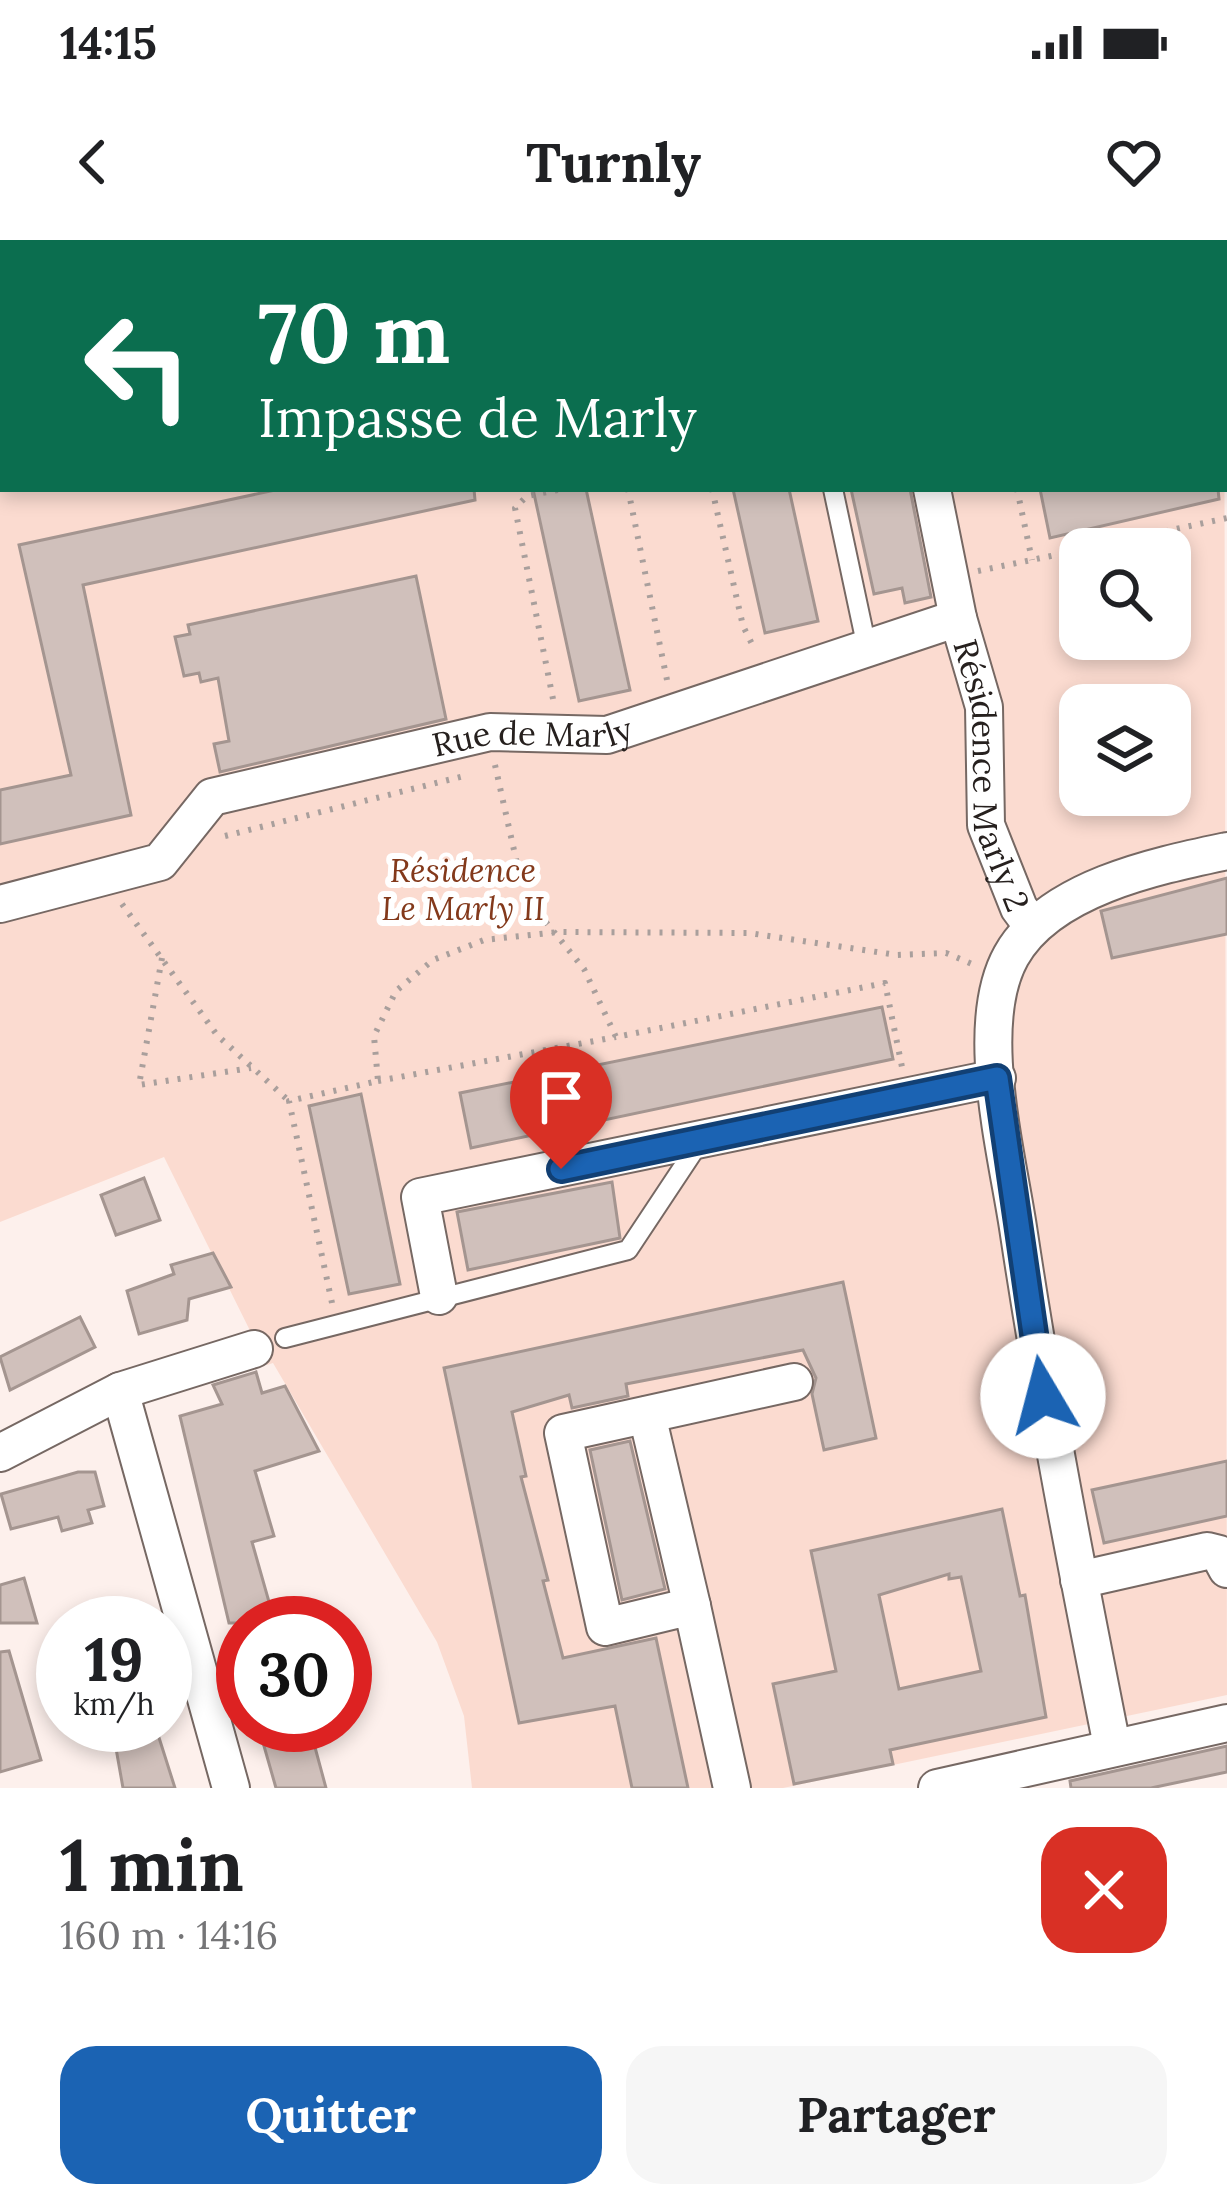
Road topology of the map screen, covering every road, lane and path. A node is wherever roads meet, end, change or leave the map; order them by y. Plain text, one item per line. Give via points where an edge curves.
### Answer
1 (548, 492) edge
2 (629, 492) edge
3 (713, 492) edge
4 (833, 492) edge
5 (933, 492) edge
6 (1018, 492) edge
7 (1227, 518) edge
8 (1180, 528) edge
9 (1059, 554) edge
10 (1032, 560) junction
11 (950, 578) junction
12 (958, 618) junction
13 (867, 648) junction
14 (770, 680) junction
15 (673, 713) junction
16 (560, 734) junction
17 (492, 748) junction
18 (188, 827) junction
19 (1227, 851) edge
20 (105, 877) junction
21 (0, 904) edge
22 (1033, 927) junction
23 (558, 932) junction
24 (162, 958) junction
25 (1004, 976) junction
26 (616, 1037) junction
27 (252, 1068) junction
28 (997, 1078) junction
29 (378, 1081) junction
30 (908, 1097) junction
31 (289, 1101) junction
32 (701, 1140) junction
33 (439, 1295) junction
34 (336, 1324) junction
35 (270, 1344) joint
36 (794, 1382) dead end
37 (120, 1391) junction
38 (647, 1414) junction
39 (0, 1454) edge
40 (1227, 1569) edge
41 (1078, 1580) junction
42 (692, 1606) junction
43 (1227, 1723) edge
44 (1112, 1746) junction
45 (231, 1788) edge
46 (732, 1788) edge
47 (938, 1788) edge

1 - 16 path via 515,508
2 - 15 path
3 - 14 path via 743,626
4 - 13 lane
5 - 11 street
6 - 10 path
7 - 8 path
9 - 10 path
10 - 11 path
11 - 12 street
12 - 13 street, Rue de Marly
12 - 22 street, Résidence Marly 2 via 984,707 986,825
13 - 14 street, Rue de Marly
14 - 15 street, Rue de Marly
15 - 16 street, Rue de Marly via 607,735
16 - 17 street, Rue de Marly
17 - 18 street, Rue de Marly via 212,797
17 - 18 path via 420,791 212,839
17 - 23 path via 524,895
18 - 20 street, Rue de Marly via 160,862
19 - 22 street via 1080,896
20 - 21 street, Rue de Marly
20 - 24 path
22 - 25 street
23 - 25 path via 749,933 897,955 946,953
23 - 26 path
23 - 29 path via 484,940 433,960 396,991 374,1036
24 - 27 path via 217,1036
24 - 27 path via 139,1085
25 - 28 street via 994,1030
26 - 29 path
26 - 30 path via 885,983
27 - 31 path
28 - 30 street
28 - 41 street
29 - 31 path
30 - 32 street
31 - 34 path
32 - 33 lane via 628,1250
32 - 33 street via 420,1197
33 - 34 lane
34 - 35 lane
35 - 37 street
36 - 38 street
37 - 39 street
37 - 45 street
38 - 42 street
38 - 42 street via 563,1433 605,1627
40 - 41 street via 1207,1551
41 - 44 street
42 - 46 street
43 - 44 street
44 - 47 street

